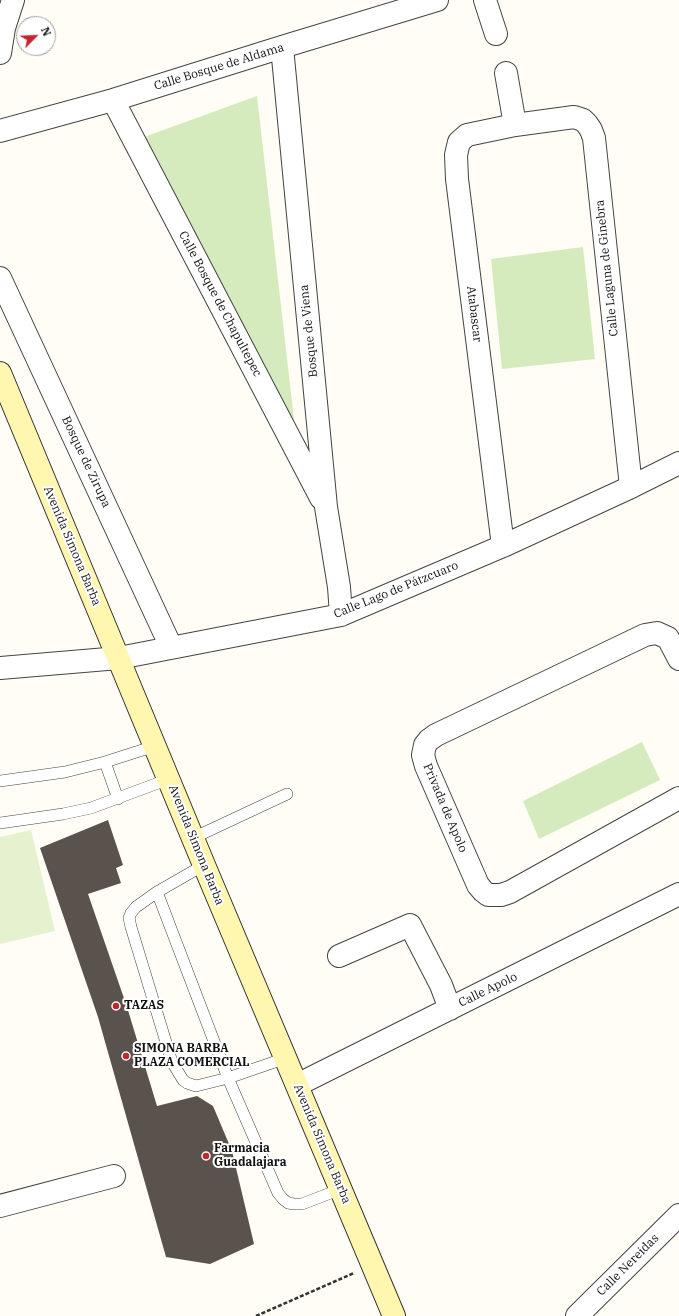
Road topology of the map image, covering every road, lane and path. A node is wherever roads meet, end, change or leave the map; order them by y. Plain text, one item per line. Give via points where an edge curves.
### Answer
1 (13, 0) edge
2 (437, 0) edge
3 (485, 0) edge
4 (496, 34) dead end
5 (282, 47) junction
6 (0, 53) edge
7 (506, 73) dead end
8 (113, 100) junction
9 (515, 125) junction
10 (0, 131) edge
11 (0, 278) edge
12 (0, 373) edge
13 (679, 463) edge
14 (631, 487) junction
15 (326, 507) junction
16 (503, 546) junction
17 (341, 615) junction
18 (171, 647) junction
19 (118, 658) junction
20 (679, 658) edge
21 (0, 668) edge
22 (155, 746) junction
23 (105, 762) junction
24 (169, 779) junction
25 (0, 781) edge
26 (287, 794) dead end
27 (679, 798) edge
28 (118, 799) junction
29 (0, 823) edge
30 (193, 838) junction
31 (204, 865) junction
32 (157, 892) junction
33 (679, 894) edge
34 (339, 956) dead end
35 (450, 1009) junction
36 (286, 1058) junction
37 (228, 1078) junction
38 (297, 1085) junction
39 (114, 1176) dead end
40 (341, 1189) junction
41 (0, 1206) edge
42 (679, 1215) edge
43 (372, 1264) junction
44 (256, 1316) edge
45 (394, 1316) edge
46 (577, 1316) edge

1 - 6 street via 4,28
2 - 5 street, Calle Bosque de Aldama
3 - 4 street
5 - 8 street, Calle Bosque de Aldama
5 - 15 street, Bosque de Viena
7 - 9 street
8 - 10 street, Calle Bosque de Aldama
8 - 15 street, Calle Bosque de Chapultepec
9 - 14 street, Calle Laguna de Ginebra via 574,117 588,124 592,134
9 - 16 street, Atabascar via 467,135 459,142 456,155
11 - 18 street, Bosque de Zirupa
12 - 19 main road, Avenida Simona Barba
13 - 14 street, Calle Lago de Pátzcuaro
14 - 16 street, Calle Lago de Pátzcuaro
15 - 17 street, Bosque de Viena via 339,586
16 - 17 street, Calle Lago de Pátzcuaro
17 - 18 street, Calle Lago de Pátzcuaro
18 - 19 street, Calle Lago de Pátzcuaro
19 - 21 street, Calle Lago de Pátzcuaro
19 - 22 main road, Avenida Simona Barba
20 - 27 street, Privada de Apolo via 668,638 657,633 645,635 436,735 425,745 424,755 426,766 478,885 488,895 510,892
22 - 23 lane
22 - 24 main road, Avenida Simona Barba
23 - 25 lane via 65,772
23 - 28 lane
24 - 28 lane
24 - 30 main road, Avenida Simona Barba
26 - 30 lane
28 - 29 lane via 63,814
30 - 31 main road, Avenida Simona Barba
31 - 32 lane
31 - 36 main road, Avenida Simona Barba
32 - 37 lane
32 - 37 lane via 136,907 129,918 172,1062 183,1080 192,1085
33 - 35 street, Calle Apolo
34 - 35 street via 410,925
35 - 38 street, Calle Apolo
36 - 37 lane
36 - 38 main road, Avenida Simona Barba
37 - 40 lane via 278,1193 283,1199 288,1203 302,1204
38 - 40 main road, Avenida Simona Barba
39 - 41 street
40 - 43 main road, Avenida Simona Barba
42 - 46 street, Calle Nereidas
43 - 44 path
43 - 45 main road, Avenida Simona Barba

